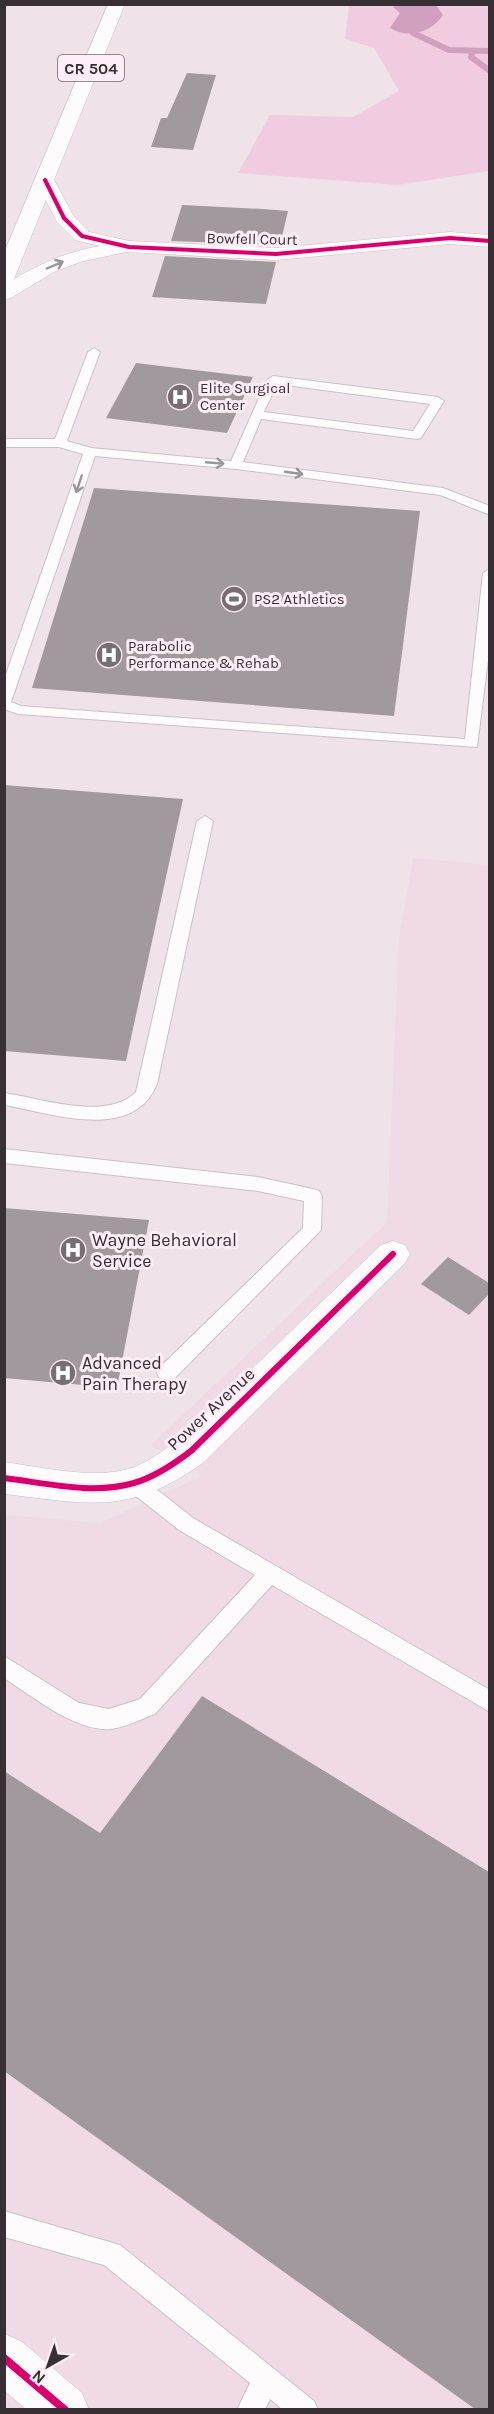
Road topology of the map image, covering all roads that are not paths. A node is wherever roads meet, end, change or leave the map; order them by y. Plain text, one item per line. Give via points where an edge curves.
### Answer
1 (117, 4) edge
2 (45, 180) junction
3 (489, 241) edge
4 (129, 247) junction
5 (4, 279) edge
6 (4, 294) edge
7 (94, 352) dead end
8 (257, 415) junction
9 (4, 443) edge
10 (60, 443) junction
11 (90, 452) junction
12 (236, 465) junction
13 (489, 511) edge
14 (489, 573) edge
15 (4, 703) edge
16 (205, 820) dead end
17 (4, 1099) edge
18 (4, 1156) edge
19 (393, 1254) dead end
20 (167, 1373) dead end
21 (4, 1478) edge
22 (134, 1483) junction
23 (270, 1573) junction
24 (4, 1666) edge
25 (489, 1702) edge
26 (4, 2224) edge
27 (4, 2358) edge
28 (267, 2379) junction
29 (65, 2409) edge
30 (250, 2409) edge
31 (304, 2409) edge

1 - 2 street, CR 504
2 - 4 street, Bowfell Court via 64,218 82,236
2 - 5 street, CR 504
3 - 4 street, Bowfell Court via 450,238 276,254
6 -> 4 street, Bowfell Court via 47,268 75,257
7 - 10 lane
8 - 8 lane via 273,380 438,401 417,435
8 - 12 lane
9 - 10 lane
10 - 11 lane
11 -> 12 lane
11 -> 15 lane
12 -> 13 lane via 442,492
14 - 15 lane via 472,744 18,710
16 - 17 lane via 148,1084 140,1100 117,1112 91,1114
18 - 20 lane via 258,1184 313,1197 312,1230
19 - 22 street, Power Avenue via 191,1451 164,1470
21 - 22 street, Power Avenue via 103,1487
22 - 23 lane via 186,1524
23 - 24 lane via 147,1707 109,1719 74,1712
23 - 25 lane
26 - 28 lane via 111,2254
27 - 29 street
28 - 30 lane
28 - 31 lane

